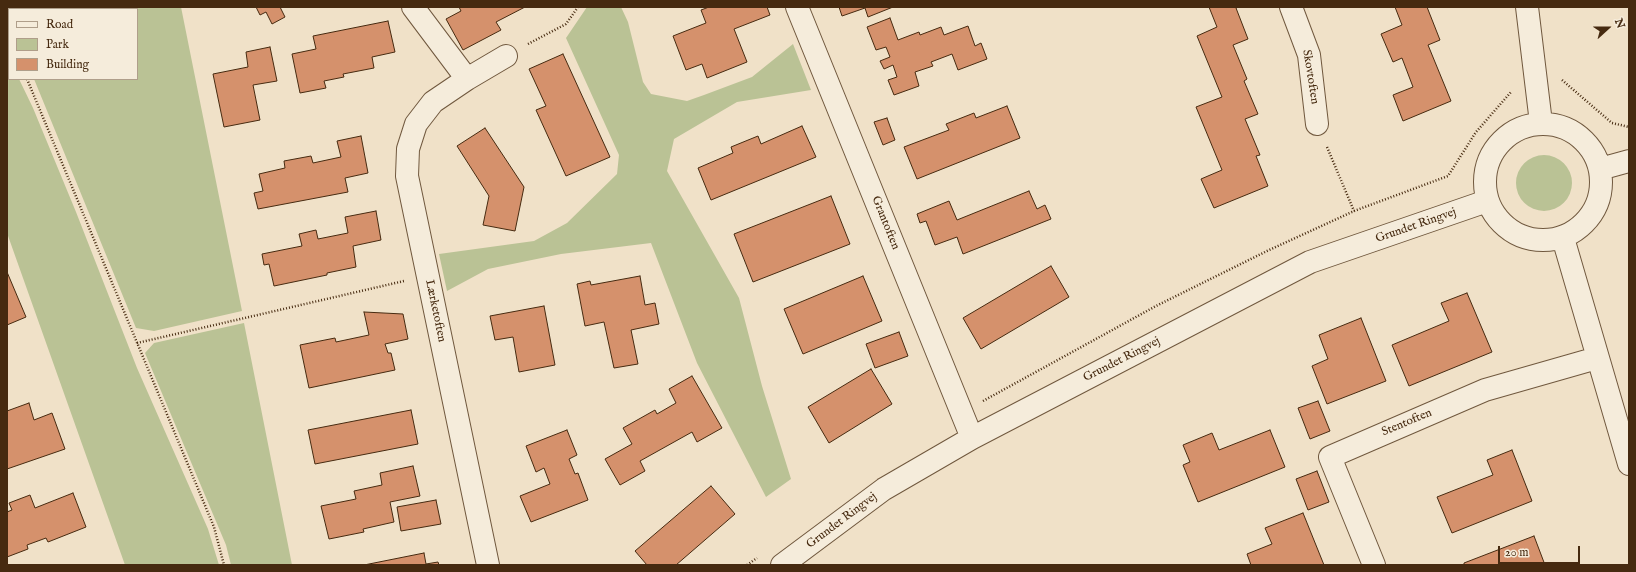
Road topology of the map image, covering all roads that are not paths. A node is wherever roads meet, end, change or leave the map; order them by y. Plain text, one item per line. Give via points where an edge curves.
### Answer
1 (413, 7) edge
2 (797, 7) edge
3 (1291, 7) edge
4 (1527, 7) edge
5 (506, 56) road end
6 (467, 79) junction
7 (1541, 123) junction
8 (1317, 124) road end
9 (1629, 161) edge
10 (1600, 168) junction
11 (1487, 201) junction
12 (1563, 238) junction
13 (1597, 358) junction
14 (972, 438) junction
15 (1629, 464) edge
16 (488, 565) edge
17 (782, 565) edge
18 (1374, 565) edge

1 - 6 street
2 - 14 street, Grantoften
3 - 8 street, Skovtoften via 1309,55
4 - 7 street
5 - 6 street, Lærketoften
6 - 16 street, Lærketoften via 433,102 416,124 408,149 407,176
7 - 10 street via 1562,126 1581,138 1592,150
7 - 11 street via 1512,132 1495,147 1484,174
9 - 10 street
10 - 12 street via 1600,195 1595,210 1580,228
11 - 12 street via 1494,215 1512,232 1530,240
11 - 14 street, Grundet Ringvej via 1310,262
12 - 13 street
13 - 15 street
13 - 18 street, Stentoften via 1485,390 1330,457
14 - 17 street, Grundet Ringvej via 884,489

